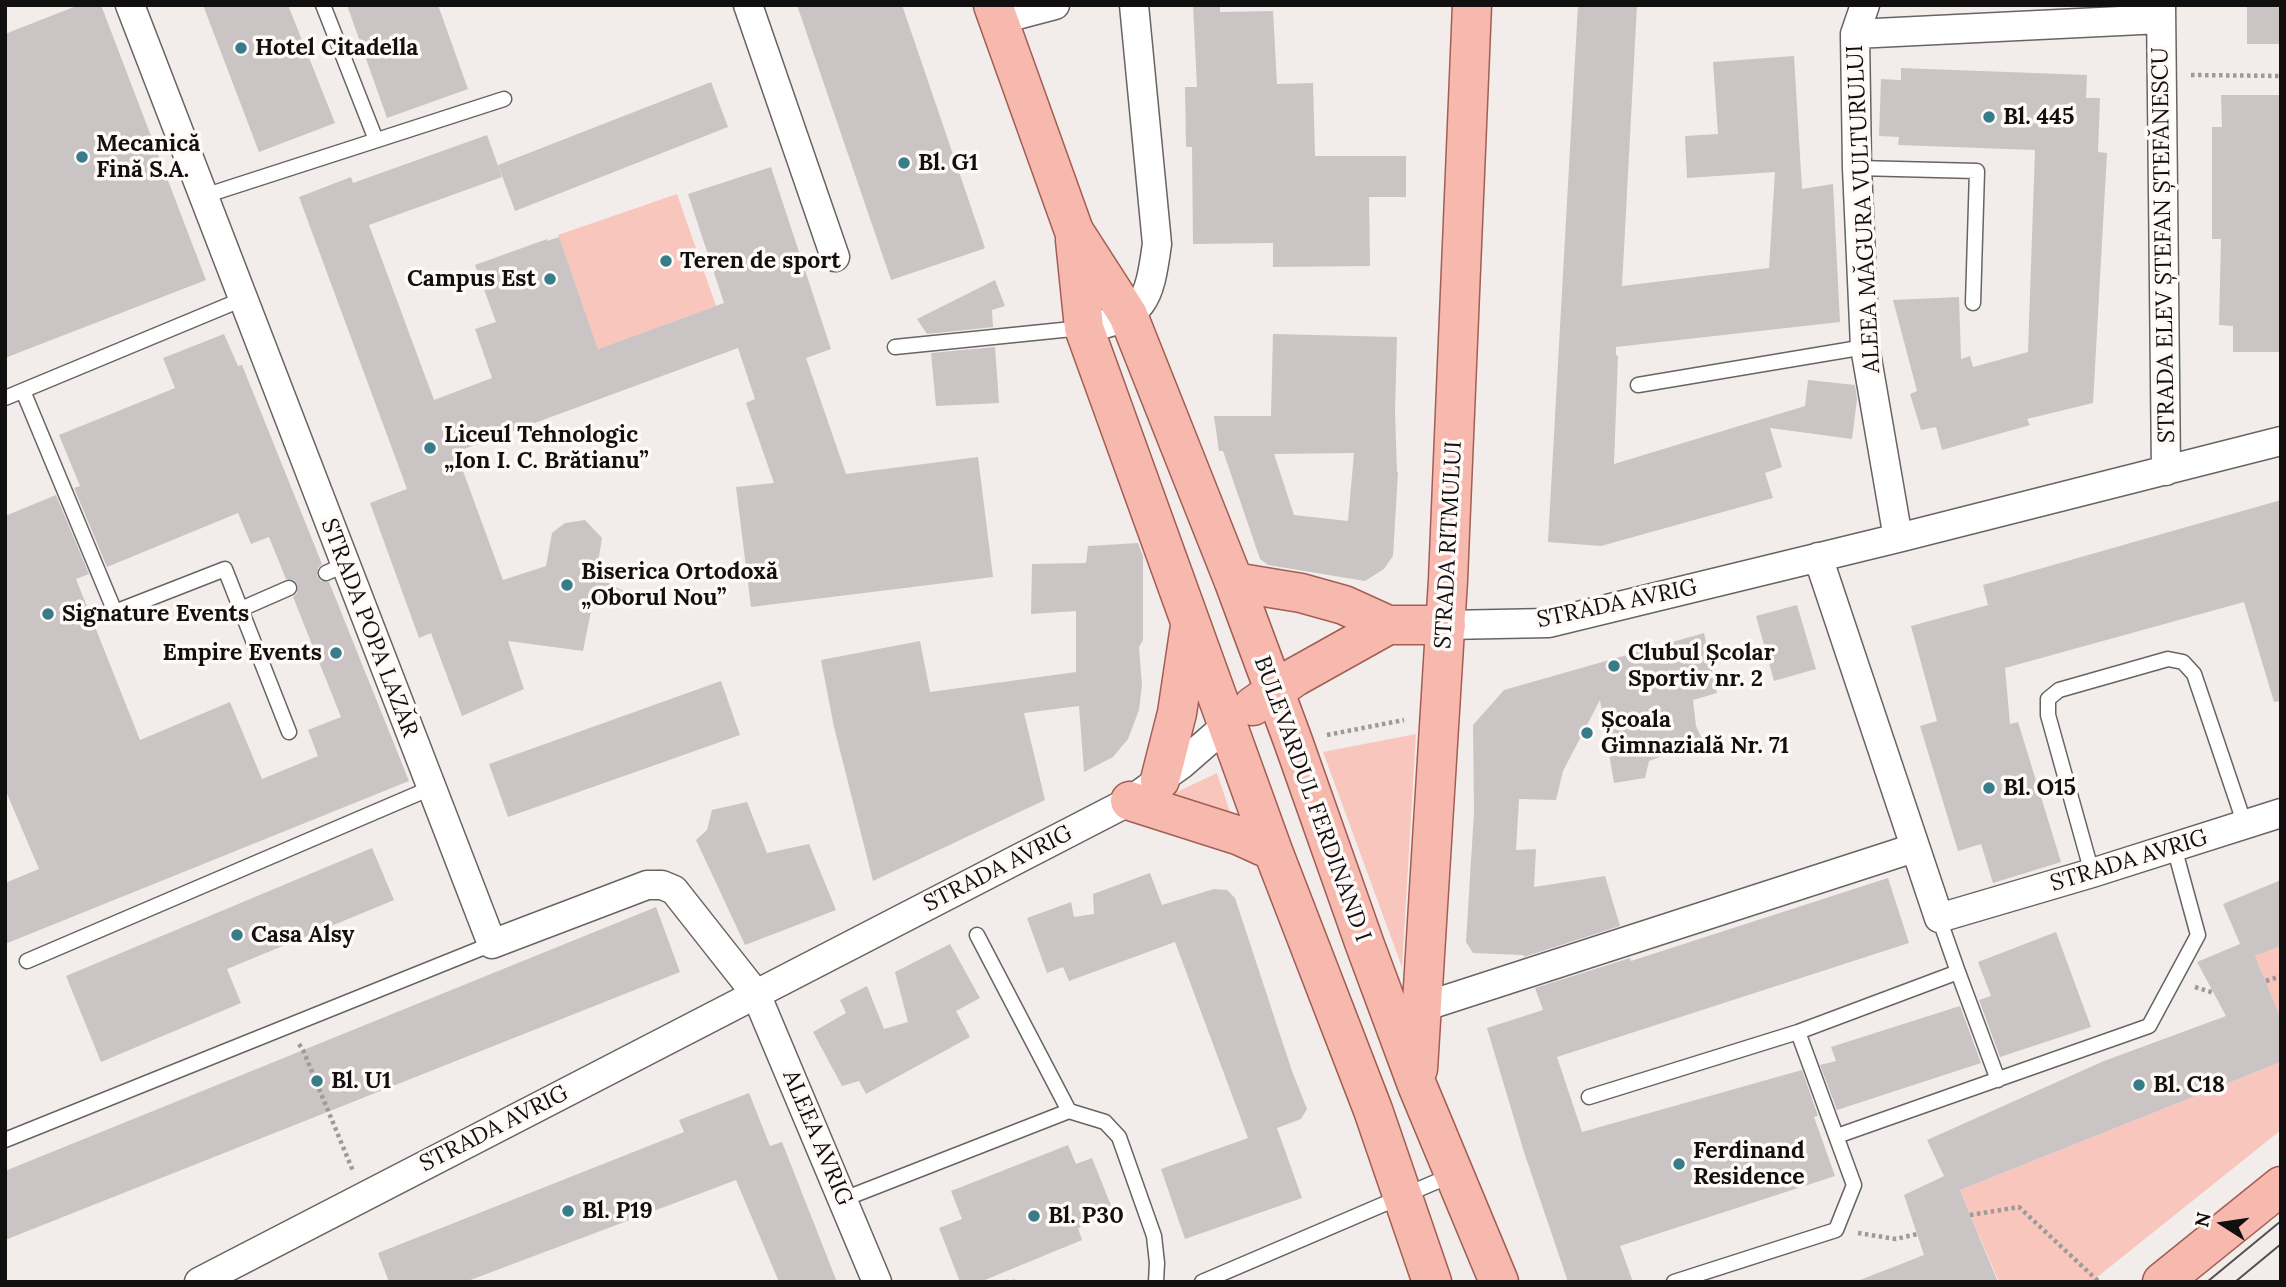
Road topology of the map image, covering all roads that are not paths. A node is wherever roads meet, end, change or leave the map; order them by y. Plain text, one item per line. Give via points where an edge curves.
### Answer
1 (130, 5) edge
2 (323, 5) edge
3 (748, 5) edge
4 (1055, 5) edge
5 (1134, 5) edge
6 (1472, 5) edge
7 (1865, 5) edge
8 (2161, 12) edge
9 (996, 13) edge
10 (1855, 34) junction
11 (504, 99) dead end
12 (376, 140) junction
13 (1857, 169) junction
14 (204, 196) junction
15 (1074, 231) junction
16 (835, 257) dead end
17 (243, 299) junction
18 (1973, 303) dead end
19 (1128, 315) junction
20 (1084, 328) junction
21 (895, 347) dead end
22 (1866, 347) junction
23 (1637, 385) dead end
24 (23, 391) junction
25 (5, 398) edge
26 (2281, 441) edge
27 (2166, 471) junction
28 (1898, 538) junction
29 (1818, 557) junction
30 (1234, 582) junction
31 (289, 588) dead end
32 (240, 609) junction
33 (1191, 620) junction
34 (1388, 625) junction
35 (1446, 625) junction
36 (1273, 691) junction
37 (1228, 724) junction
38 (289, 732) dead end
39 (431, 788) junction
40 (1145, 791) junction
41 (2281, 813) edge
42 (2245, 825) junction
43 (2174, 847) junction
44 (1914, 848) junction
45 (1273, 851) junction
46 (2092, 873) junction
47 (1940, 918) junction
48 (977, 935) dead end
49 (492, 944) junction
50 (27, 961) dead end
51 (1958, 972) junction
52 (756, 994) junction
53 (1420, 1007) junction
54 (1798, 1031) junction
55 (1998, 1080) junction
56 (1418, 1085) junction
57 (1589, 1097) dead end
58 (1069, 1111) junction
59 (1837, 1136) junction
60 (5, 1140) edge
61 (1454, 1174) junction
62 (2281, 1186) edge
63 (1403, 1197) junction
64 (844, 1199) junction
65 (200, 1282) edge
66 (877, 1282) edge
67 (1156, 1282) edge
68 (1202, 1282) edge
69 (1432, 1282) edge
70 (1499, 1282) edge
71 (1674, 1282) edge
72 (2162, 1282) edge

1 - 14 street, STRADA POPA LAZĂR
2 - 12 lane
3 - 16 street
4 - 9 street, BULEVARDUL FERDINAND I
5 - 19 street via 1157,244 1147,294
6 - 35 main road, STRADA RITMULUI
7 - 10 street, ALEEA MĂGURA VULTURULUI
8 - 10 street, STRADA ELEV ȘTEFAN ȘTEFĂNESCU
8 - 27 street, STRADA ELEV ȘTEFAN ȘTEFĂNESCU
9 - 15 main road, BULEVARDUL FERDINAND I
10 - 13 street, ALEEA MĂGURA VULTURULUI
11 - 12 lane
12 - 14 lane
13 - 18 lane via 1977,171
13 - 22 street, ALEEA MĂGURA VULTURULUI
14 - 17 street, STRADA POPA LAZĂR
15 - 19 main road, BULEVARDUL FERDINAND I
15 - 20 main road, BULEVARDUL FERDINAND I
17 - 24 lane
17 - 39 street, STRADA POPA LAZĂR via 335,569
19 - 20 street
19 - 30 main road, BULEVARDUL FERDINAND I
20 - 21 lane
20 - 33 main road, BULEVARDUL FERDINAND I
22 - 23 lane
22 - 28 street, ALEEA MĂGURA VULTURULUI
24 - 25 lane
24 - 32 lane via 115,612 225,569
26 - 27 street, STRADA AVRIG
27 - 28 street, STRADA AVRIG
28 - 29 street, STRADA AVRIG
29 - 35 street, STRADA AVRIG via 1549,623
29 - 44 street
30 - 34 main road via 1345,605
30 - 36 main road, BULEVARDUL FERDINAND I
31 - 32 lane
32 - 38 lane
33 - 37 main road, BULEVARDUL FERDINAND I
33 - 40 main road via 1177,713
34 - 35 main road, STRADA AVRIG
34 - 36 main road, STRADA AVRIG
35 - 53 main road, STRADA RITMULUI
36 - 37 main road, STRADA AVRIG
36 - 56 main road, BULEVARDUL FERDINAND I
37 - 40 street, STRADA AVRIG
37 - 45 main road, BULEVARDUL FERDINAND I
39 - 49 street, STRADA POPA LAZĂR
39 - 50 lane
40 - 45 main road
40 - 52 street, STRADA AVRIG
41 - 42 street, STRADA AVRIG
42 - 43 street, STRADA AVRIG
42 - 46 lane via 2194,674 2183,662 2168,659 2059,690 2048,699 2048,715
43 - 46 street, STRADA AVRIG
43 - 55 lane via 2198,935 2149,1026
44 - 47 street
44 - 53 street
45 - 63 main road, BULEVARDUL FERDINAND I
46 - 47 street, STRADA AVRIG
47 - 51 lane
48 - 58 lane
49 - 52 street via 647,885 662,885 674,890
49 - 60 lane
51 - 54 lane
51 - 55 lane
52 - 64 street, ALEEA AVRIG
52 - 65 street, STRADA AVRIG
53 - 56 main road, STRADA RITMULUI
54 - 57 lane
54 - 59 lane
55 - 59 lane
56 - 61 main road, BULEVARDUL FERDINAND I
58 - 64 lane
58 - 67 lane via 1105,1122 1119,1137 1154,1236
59 - 71 lane via 1854,1185 1836,1230
61 - 63 lane
61 - 70 main road, BULEVARDUL FERDINAND I
62 - 72 main road
63 - 68 lane
63 - 69 main road, BULEVARDUL FERDINAND I
64 - 66 street, ALEEA AVRIG

